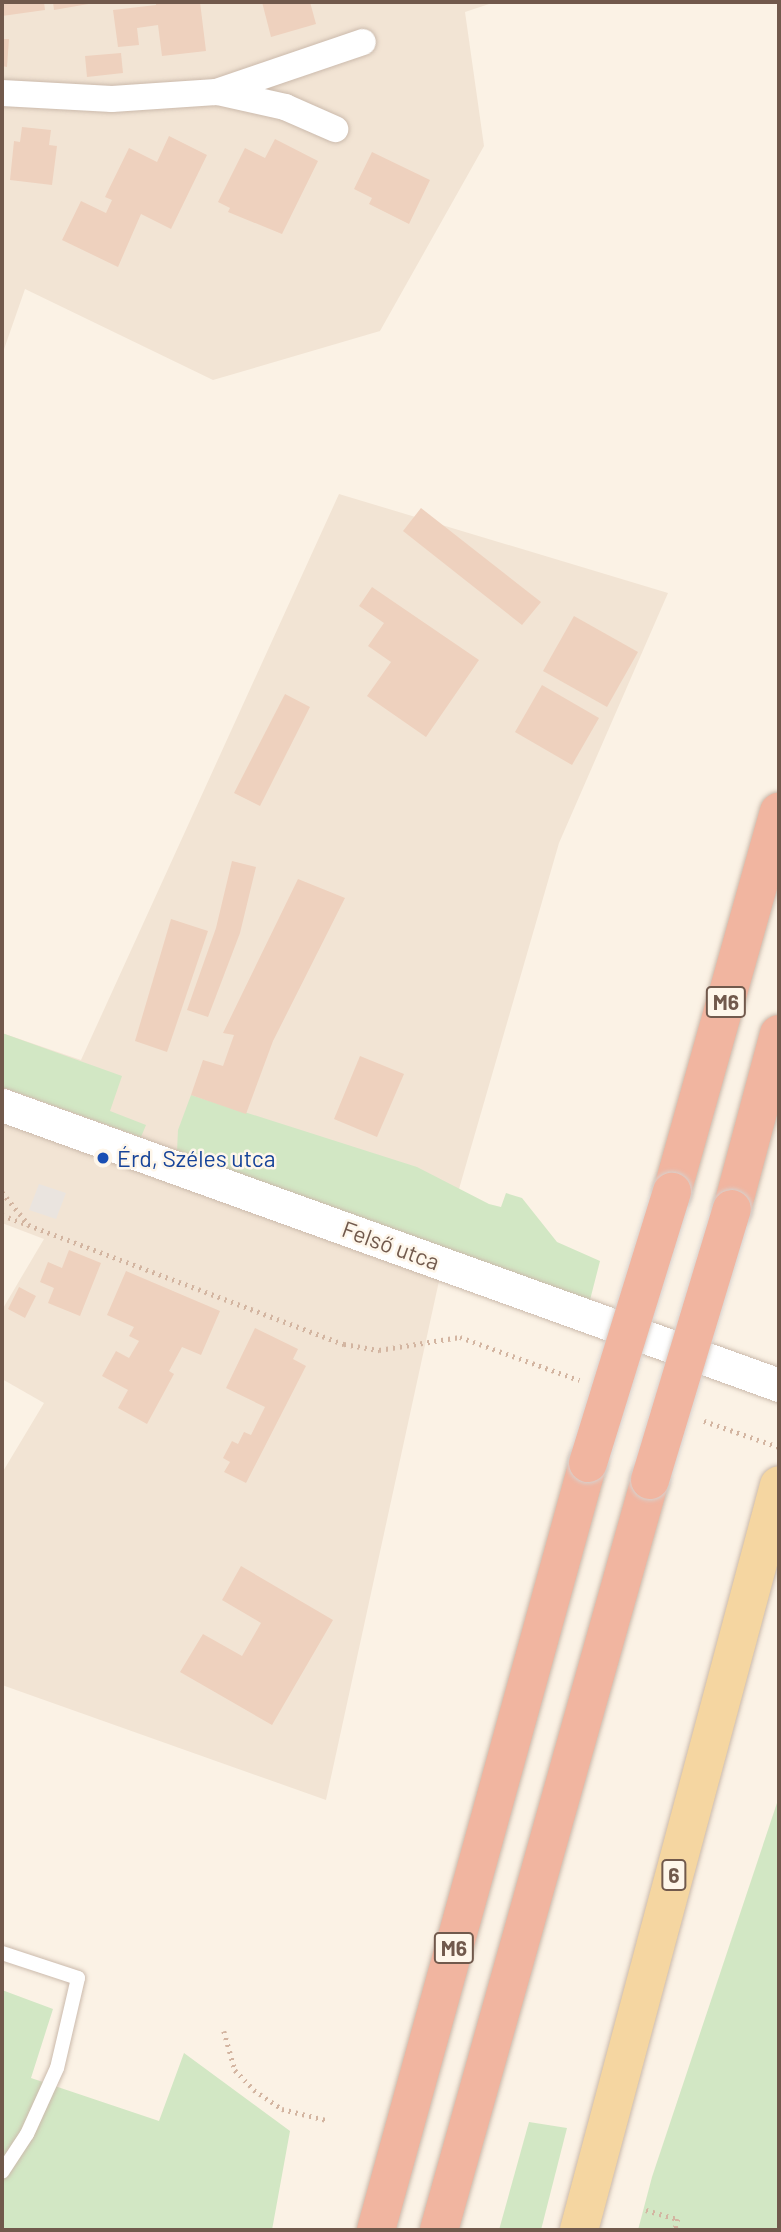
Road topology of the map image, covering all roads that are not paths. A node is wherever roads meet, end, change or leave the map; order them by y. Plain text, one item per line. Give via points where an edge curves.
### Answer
1 (363, 42) dead end
2 (216, 92) junction
3 (2, 93) edge
4 (335, 129) dead end
5 (779, 812) edge
6 (779, 1034) edge
7 (2, 1105) edge
8 (779, 1385) edge
9 (774, 1502) edge
10 (2, 1952) edge
11 (2, 2172) edge
12 (376, 2230) edge
13 (439, 2230) edge
14 (579, 2230) edge

1 - 2 street
2 - 3 street via 112,99
2 - 4 street via 285,107
5 - 12 highway, M6, bridge via 672,1192 588,1463
6 - 13 highway, bridge
7 - 8 street, Felső utca
9 - 14 main road, 6
10 - 11 lane via 78,1978 57,2068 27,2134

